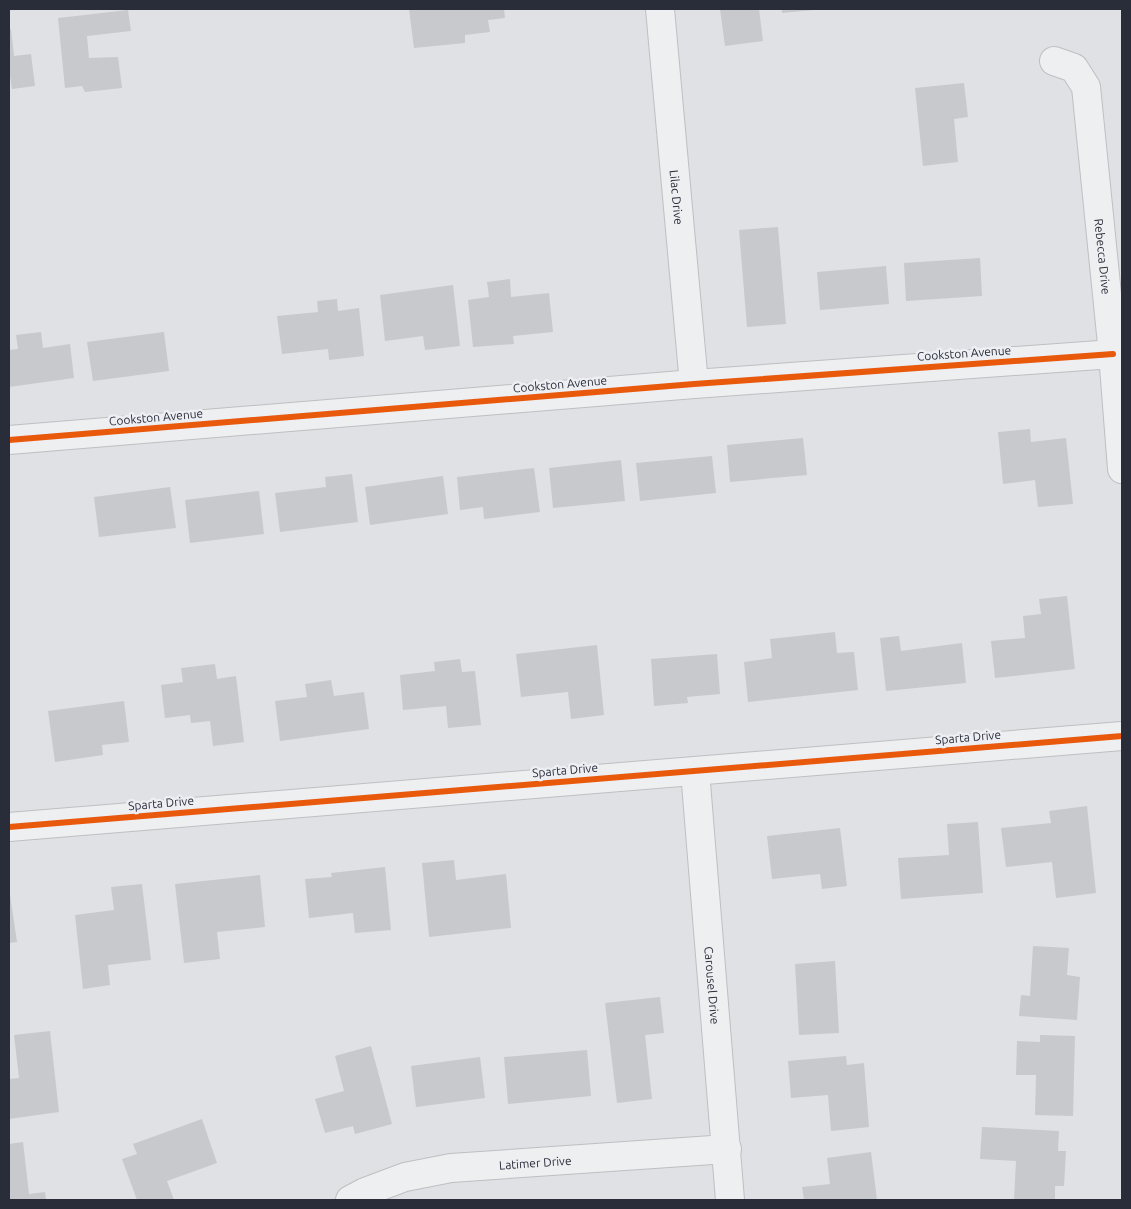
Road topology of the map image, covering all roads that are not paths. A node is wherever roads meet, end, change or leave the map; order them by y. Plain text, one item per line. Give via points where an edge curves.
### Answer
1 (660, 9) edge
2 (1054, 61) dead end
3 (1113, 354) junction
4 (694, 384) junction
5 (9, 440) edge
6 (1122, 469) edge
7 (1122, 736) edge
8 (695, 771) junction
9 (9, 827) edge
10 (727, 1149) junction
11 (350, 1200) edge
12 (730, 1200) edge

1 - 4 street, Lilac Drive
2 - 3 street, Rebecca Drive via 1074,68 1086,87
3 - 4 street, Cookston Avenue
3 - 6 street, Rebecca Drive
4 - 5 street, Cookston Avenue
7 - 8 street, Sparta Drive
8 - 9 street, Sparta Drive
8 - 10 street, Carousel Drive
10 - 11 street, Latimer Drive via 451,1168 405,1177
10 - 12 street, Carousel Drive

